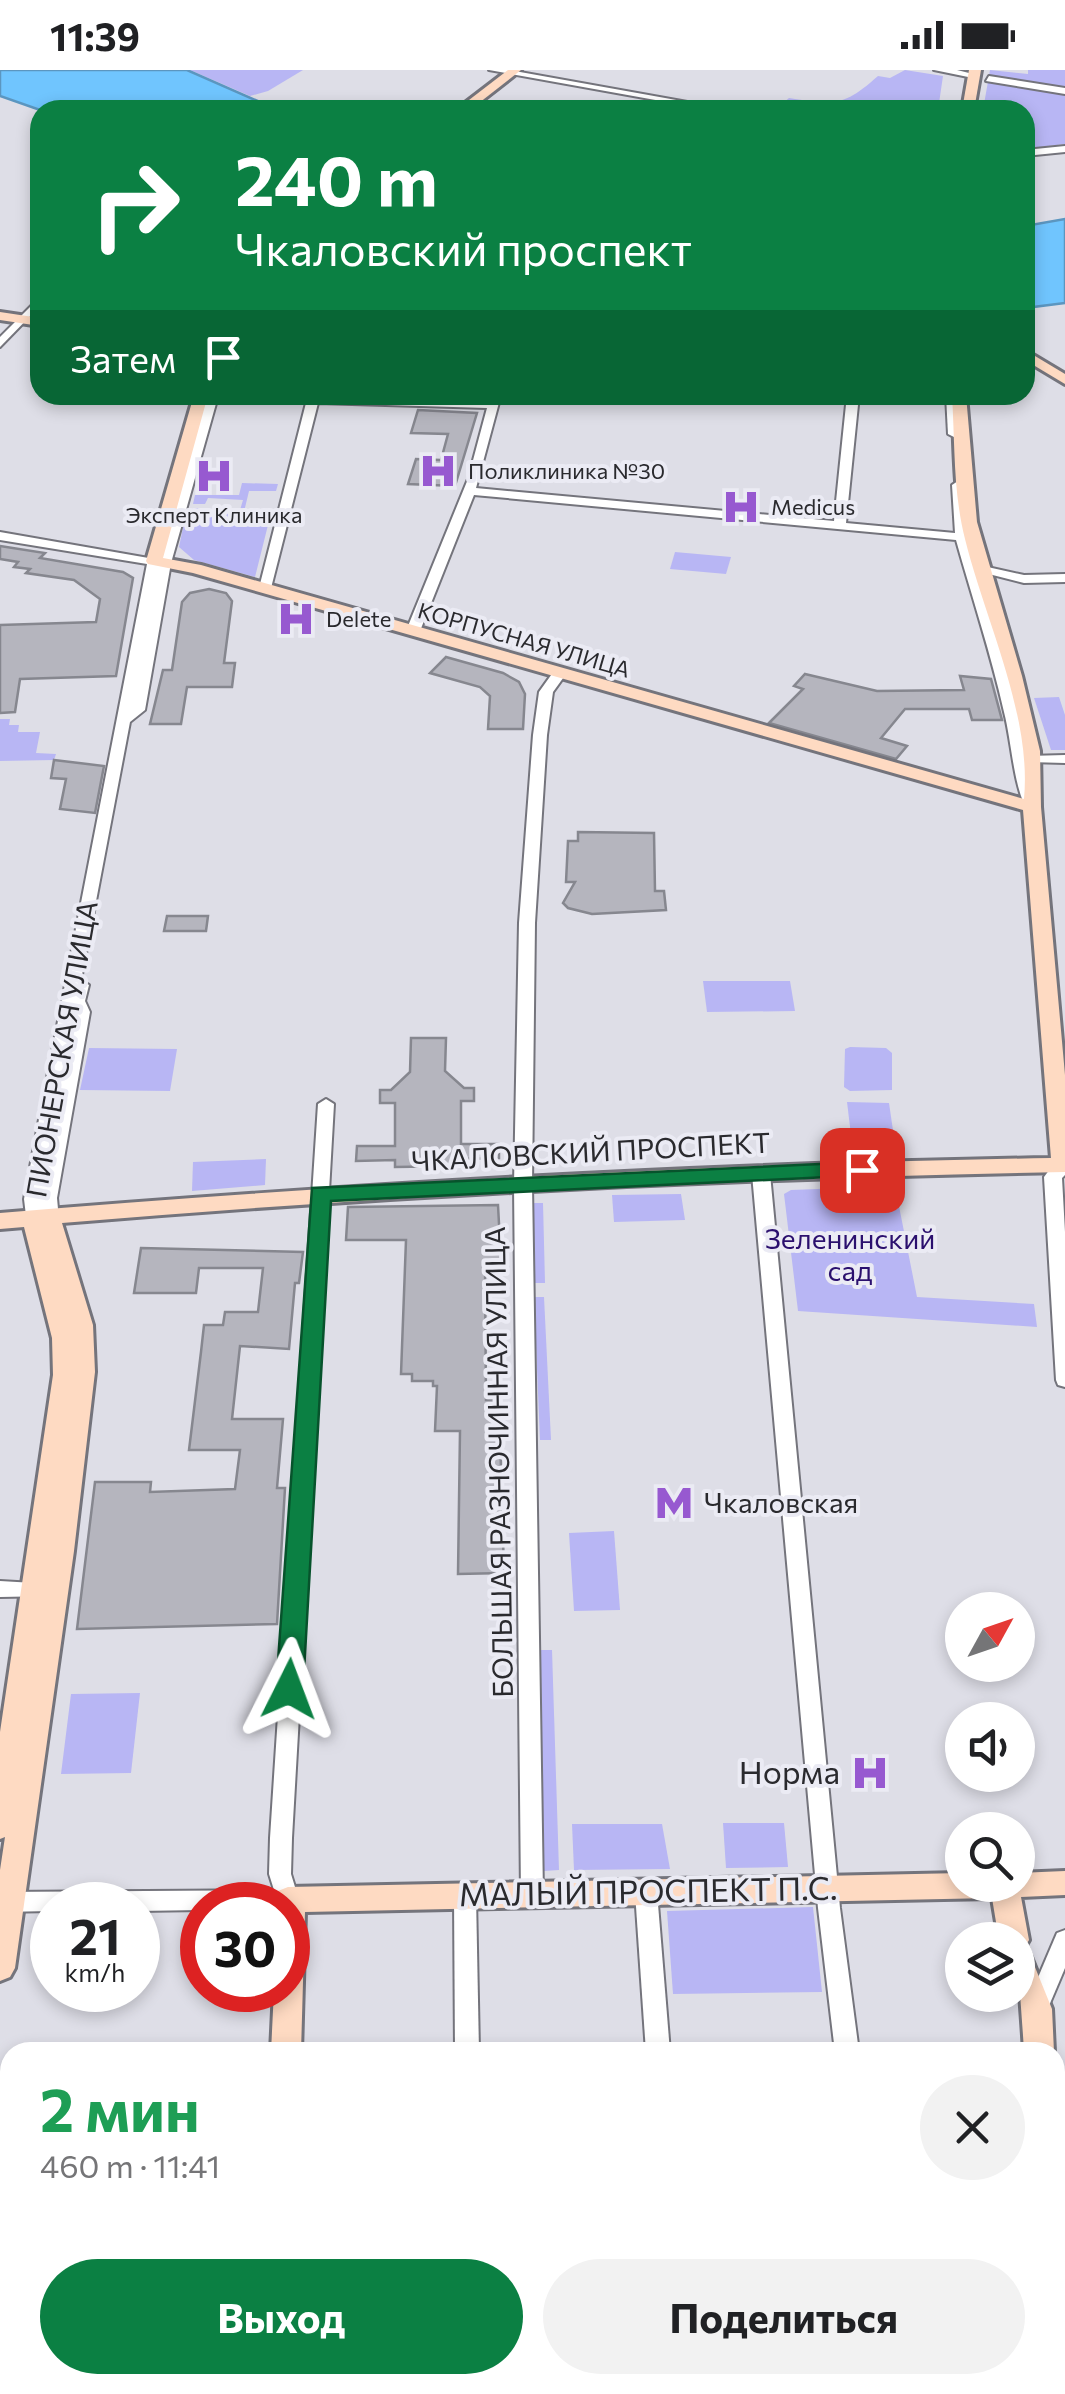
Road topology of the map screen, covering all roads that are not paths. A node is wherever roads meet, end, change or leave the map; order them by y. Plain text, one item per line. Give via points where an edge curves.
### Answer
1 (493, 70) edge
2 (938, 70) edge
3 (517, 72) edge
4 (967, 72) edge
5 (989, 79) dead end
6 (1065, 91) edge
7 (476, 100) edge
8 (484, 100) edge
9 (672, 100) edge
10 (957, 100) edge
11 (968, 100) edge
12 (1065, 150) edge
13 (1035, 152) edge
14 (0, 316) edge
15 (11, 322) edge
16 (0, 344) edge
17 (1035, 362) edge
18 (1035, 368) edge
19 (1065, 384) edge
20 (199, 405) edge
21 (209, 405) edge
22 (313, 405) edge
23 (494, 405) edge
24 (853, 405) edge
25 (956, 405) edge
26 (470, 490) junction
27 (840, 524) junction
28 (0, 536) edge
29 (967, 538) junction
30 (160, 562) junction
31 (1065, 578) edge
32 (985, 579) junction
33 (266, 588) junction
34 (413, 631) junction
35 (559, 674) junction
36 (123, 721) junction
37 (1065, 762) edge
38 (1034, 763) junction
39 (1032, 807) junction
40 (326, 1104) dead end
41 (1064, 1166) edge
42 (761, 1174) junction
43 (523, 1185) junction
44 (320, 1194) junction
45 (42, 1220) junction
46 (0, 1221) edge
47 (1065, 1380) edge
48 (0, 1590) edge
49 (45, 1590) junction
50 (0, 1828) edge
51 (282, 1882) edge
52 (1065, 1883) edge
53 (1035, 1884) edge
54 (945, 1886) edge
55 (828, 1888) junction
56 (646, 1892) junction
57 (532, 1895) junction
58 (465, 1896) junction
59 (310, 1900) edge
60 (180, 1901) edge
61 (5, 1902) edge
62 (1065, 1940) edge
63 (0, 1968) edge
64 (1035, 2002) edge
65 (1037, 2008) junction
66 (288, 2012) edge
67 (286, 2042) edge
68 (466, 2042) edge
69 (657, 2042) edge
70 (846, 2042) edge
71 (1039, 2042) edge

1 - 3 street
2 - 4 street
3 - 7 street
3 - 8 street
3 - 9 street
4 - 10 street
4 - 11 street
5 - 6 street
12 - 13 street
14 - 15 street
15 - 16 street
17 - 19 street
18 - 19 street
20 - 30 street, ПИОНЕРСКАЯ УЛИЦА
21 - 30 street, ПИОНЕРСКАЯ УЛИЦА
22 - 33 street
23 - 26 street
24 - 27 street
25 - 29 street
26 - 27 street
26 - 34 street
27 - 29 street
28 - 30 street, КОРПУСНАЯ УЛИЦА
29 - 32 street
29 - 39 street
30 - 33 street, КОРПУСНАЯ УЛИЦА
30 - 36 street, ПИОНЕРСКАЯ УЛИЦА
30 - 36 street, ПИОНЕРСКАЯ УЛИЦА via 138,710
31 - 32 street
32 - 38 street
33 - 34 street, КОРПУСНАЯ УЛИЦА
34 - 35 street, КОРПУСНАЯ УЛИЦА
35 - 39 street, КОРПУСНАЯ УЛИЦА
35 - 43 street, БОЛЬШАЯ РАЗНОЧИННАЯ УЛИЦА via 546,692 534,815
36 - 45 street, ПИОНЕРСКАЯ УЛИЦА via 80,969 82,1012
37 - 38 street
38 - 39 street
39 - 41 street
40 - 44 street
41 - 42 street, ЧКАЛОВСКИЙ ПРОСПЕКТ
41 - 47 street via 1053,1177
42 - 43 street, ЧКАЛОВСКИЙ ПРОСПЕКТ
42 - 55 street
43 - 44 street, ЧКАЛОВСКИЙ ПРОСПЕКТ
43 - 57 street, БОЛЬШАЯ РАЗНОЧИННАЯ УЛИЦА
44 - 45 street, ЧКАЛОВСКИЙ ПРОСПЕКТ
44 - 51 street
45 - 46 street, ЧКАЛОВСКИЙ ПРОСПЕКТ
45 - 49 street, ПИОНЕРСКАЯ УЛИЦА via 66,1357
48 - 49 street
49 - 50 street, ПИОНЕРСКАЯ УЛИЦА
49 - 61 street, ПИОНЕРСКАЯ УЛИЦА
52 - 53 street
54 - 55 street, МАЛЫЙ ПРОСПЕКТ П.С.
55 - 56 street, МАЛЫЙ ПРОСПЕКТ П.С.
55 - 70 street
56 - 57 street, МАЛЫЙ ПРОСПЕКТ П.С.
56 - 69 street
57 - 58 street, МАЛЫЙ ПРОСПЕКТ П.С.
58 - 59 street, МАЛЫЙ ПРОСПЕКТ П.С.
58 - 68 street
60 - 61 street, МАЛЫЙ ПРОСПЕКТ П.С.
61 - 63 street, ПИОНЕРСКАЯ УЛИЦА
62 - 65 street
64 - 65 street
65 - 71 street
66 - 67 street

